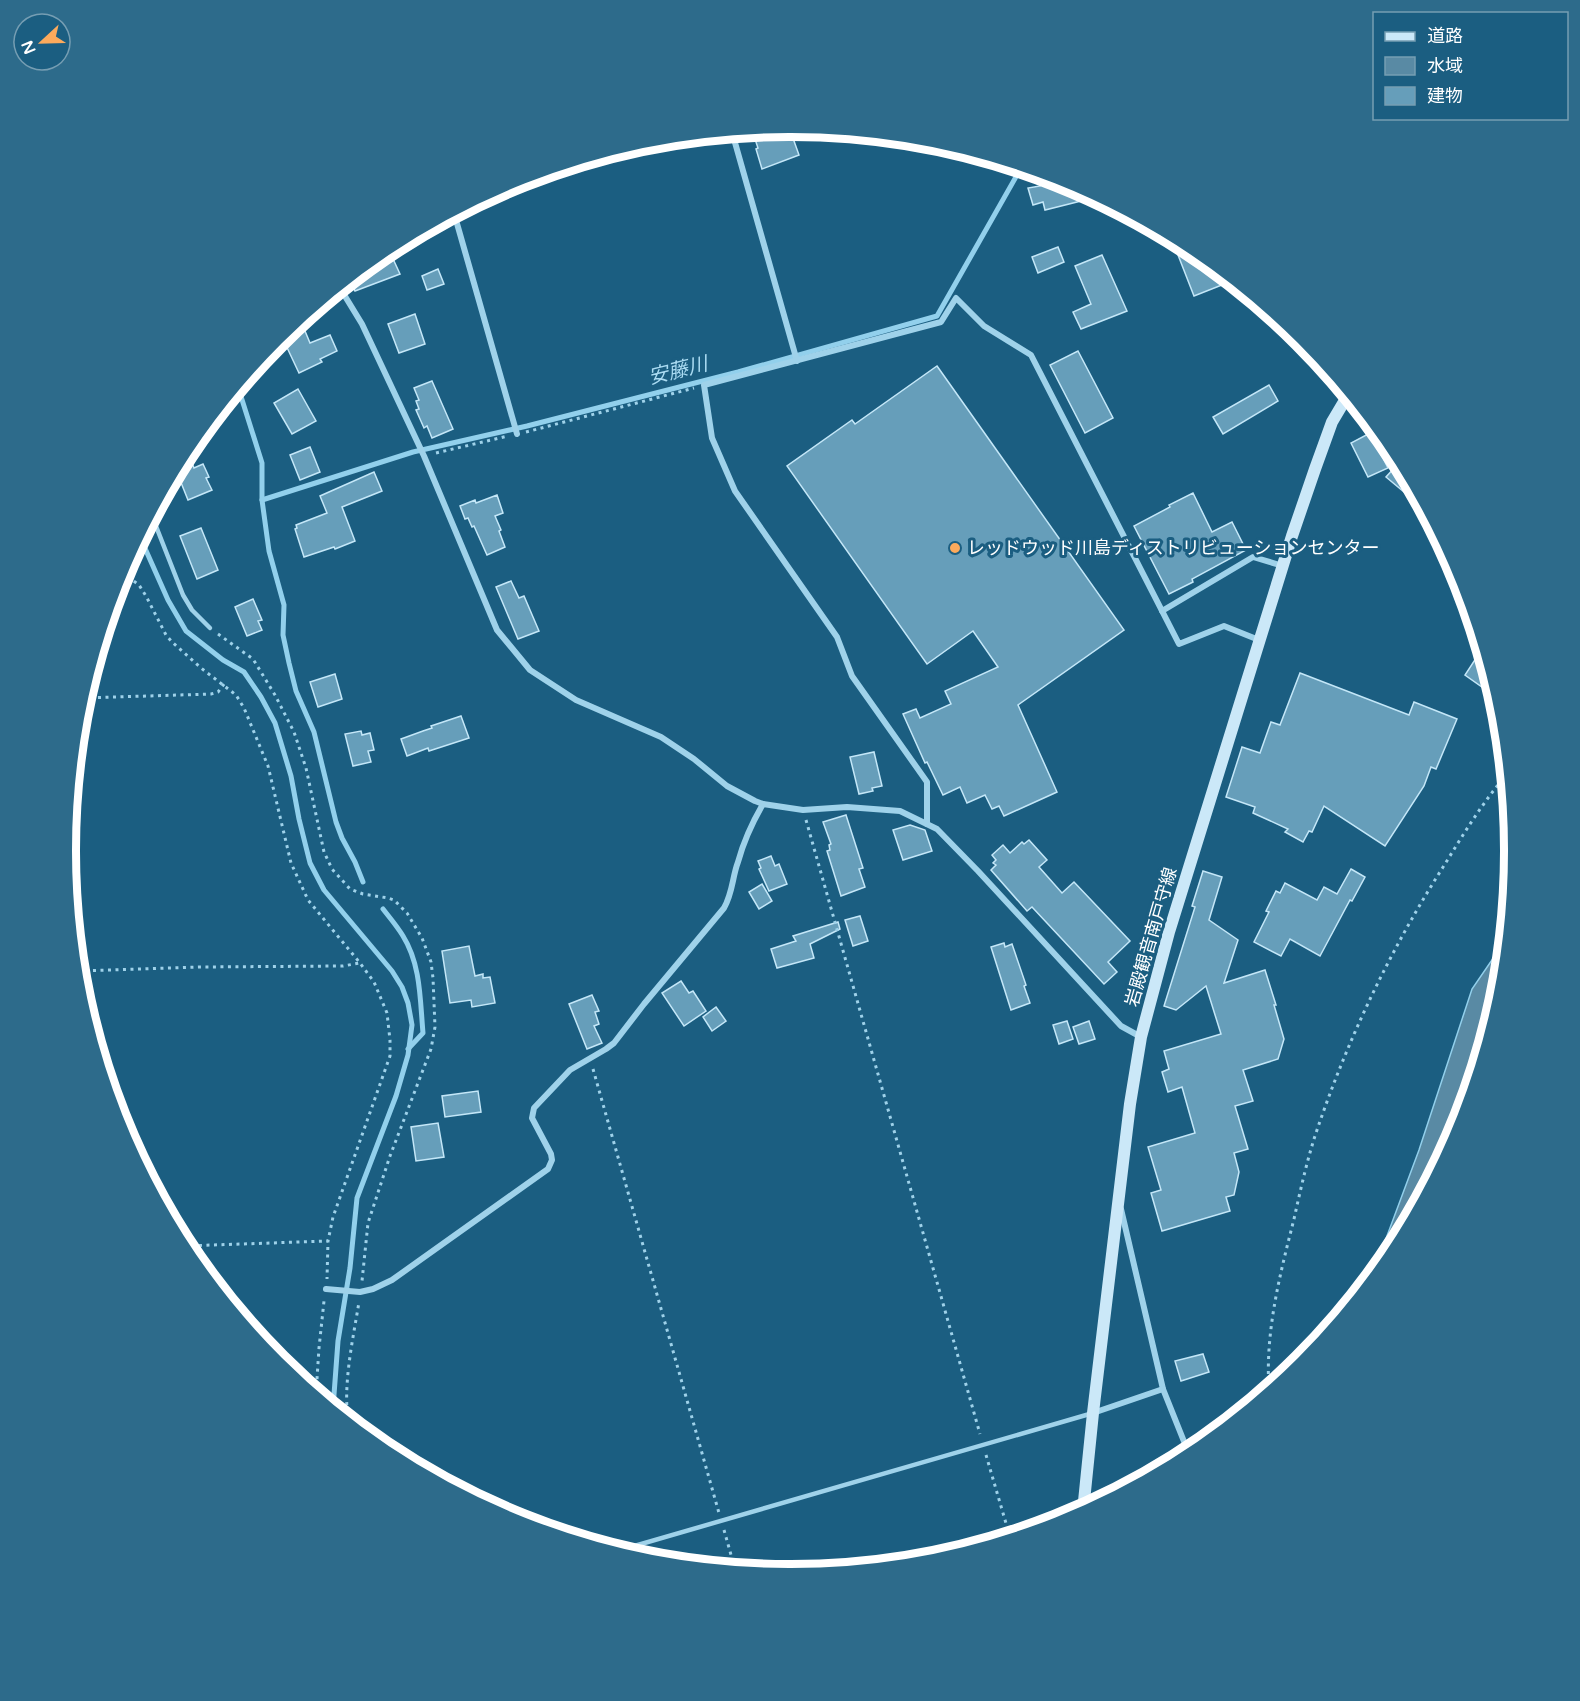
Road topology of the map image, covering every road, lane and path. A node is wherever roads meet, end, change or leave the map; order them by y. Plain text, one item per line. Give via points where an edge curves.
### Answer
1 (734, 140) edge
2 (456, 221) edge
3 (344, 294) edge
4 (797, 361) junction
5 (704, 385) junction
6 (1344, 401) edge
7 (517, 434) junction
8 (424, 456) junction
9 (155, 525) edge
10 (1283, 566) junction
11 (130, 578) edge
12 (1162, 611) junction
13 (210, 628) joint
14 (1260, 640) junction
15 (224, 684) junction
16 (93, 698) edge
17 (1500, 782) edge
18 (763, 804) junction
19 (803, 810) junction
20 (927, 824) junction
21 (360, 963) junction
22 (87, 971) edge
23 (1141, 1037) junction
24 (590, 1058) junction
25 (1119, 1198) junction
26 (328, 1241) junction
27 (196, 1246) edge
28 (362, 1279) dead end
29 (326, 1289) junction
30 (359, 1304) dead end
31 (1268, 1379) edge
32 (316, 1384) edge
33 (1163, 1389) junction
34 (346, 1409) edge
35 (1093, 1413) junction
36 (983, 1444) junction
37 (1185, 1444) edge
38 (1084, 1500) edge
39 (721, 1521) junction
40 (1008, 1530) edge
41 (634, 1546) edge
42 (733, 1561) edge

1 - 4 street
2 - 7 street
3 - 8 street via 362,324
4 - 5 street
4 - 12 street via 941,322 956,298 984,326 1031,355
5 - 7 path
5 - 20 street via 712,438 735,491 837,637 852,676 927,782
6 - 10 main road, 岩殿観音南戸守線 via 1328,431
7 - 8 path
8 - 18 street via 497,630 530,670 576,700 661,737 738,793
9 - 13 lane via 183,595
10 - 12 street via 1253,557
10 - 14 main road, 岩殿観音南戸守線
11 - 15 path via 139,585 172,642
12 - 14 street via 1179,644 1224,626
13 - 28 path via 253,659 294,732 324,852 332,869 350,889 394,900 422,938 431,962 431,1049 368,1223
14 - 23 main road, 岩殿観音南戸守線 via 1169,932
15 - 16 path via 211,694
15 - 21 path via 236,695 268,766 291,863 308,900
17 - 31 path via 1423,899 1383,971 1327,1102 1304,1173 1282,1265
18 - 19 street
18 - 24 street via 748,830 724,908 614,1043
19 - 20 street via 847,807 900,811
19 - 36 path
20 - 23 street via 937,829 978,871 1120,1026
21 - 22 path
21 - 26 path via 374,982 387,1012 390,1056
23 - 25 main road, 岩殿観音南戸守線
24 - 29 street via 570,1070 532,1112 551,1154 548,1170 404,1273 373,1289
24 - 39 path
25 - 33 street
25 - 35 main road, 岩殿観音南戸守線
26 - 27 path
26 - 29 path
29 - 32 path
30 - 34 path
33 - 35 street
33 - 37 street
35 - 36 lane
35 - 38 main road, 岩殿観音南戸守線
36 - 39 lane
36 - 40 path
39 - 41 lane
39 - 42 path

